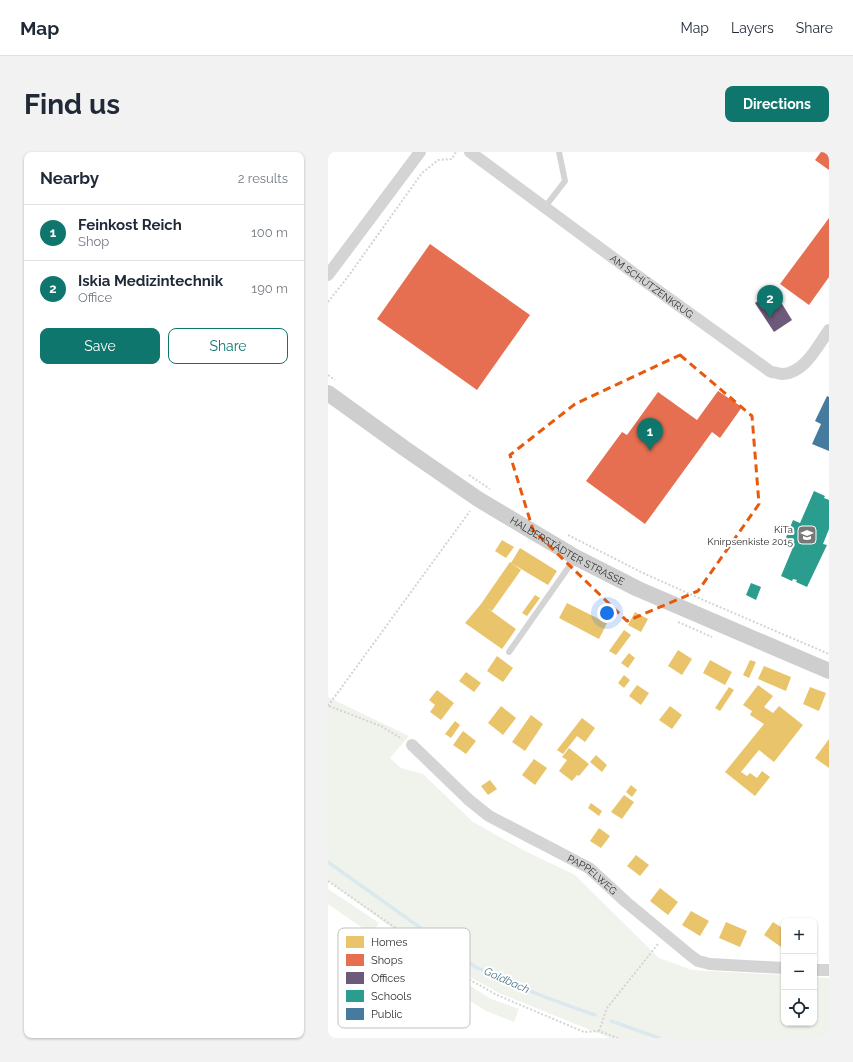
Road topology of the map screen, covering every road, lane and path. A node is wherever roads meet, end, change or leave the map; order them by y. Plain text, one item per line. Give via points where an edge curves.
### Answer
1 (420, 152) edge
2 (456, 152) edge
3 (470, 152) edge
4 (559, 152) edge
5 (545, 208) junction
6 (328, 275) edge
7 (328, 302) edge
8 (829, 330) edge
9 (328, 375) edge
10 (334, 388) edge
11 (465, 472) dead end
12 (490, 489) dead end
13 (471, 510) dead end
14 (566, 534) dead end
15 (577, 558) junction
16 (509, 652) dead end
17 (829, 654) edge
18 (829, 671) edge
19 (328, 705) edge
20 (412, 745) joint
21 (328, 881) edge
22 (396, 928) edge
23 (666, 935) junction
24 (781, 968) edge
25 (817, 970) edge
26 (829, 970) edge
27 (470, 980) edge
28 (599, 1031) junction
29 (618, 1038) edge

1 - 6 street
2 - 7 path via 452,159 438,160 422,173
3 - 5 street, AM SCHÜTZENKRUG
4 - 5 lane via 565,181
5 - 8 street, AM SCHÜTZENKRUG via 771,372 783,374 794,371 805,362
9 - 10 path
10 - 15 main road, HALBERSTÄDTER STRASSE via 404,448 478,499
11 - 12 path
13 - 19 path
14 - 17 path via 672,586
15 - 16 lane
15 - 18 main road, HALBERSTÄDTER STRASSE via 638,589
19 - 20 path via 381,726
20 - 23 street, PAPPELWEG via 489,816 588,868
21 - 22 path
23 - 24 street, PAPPELWEG via 698,961 710,964
23 - 28 path via 607,1008
25 - 26 street
27 - 28 path via 584,1032
28 - 29 path

